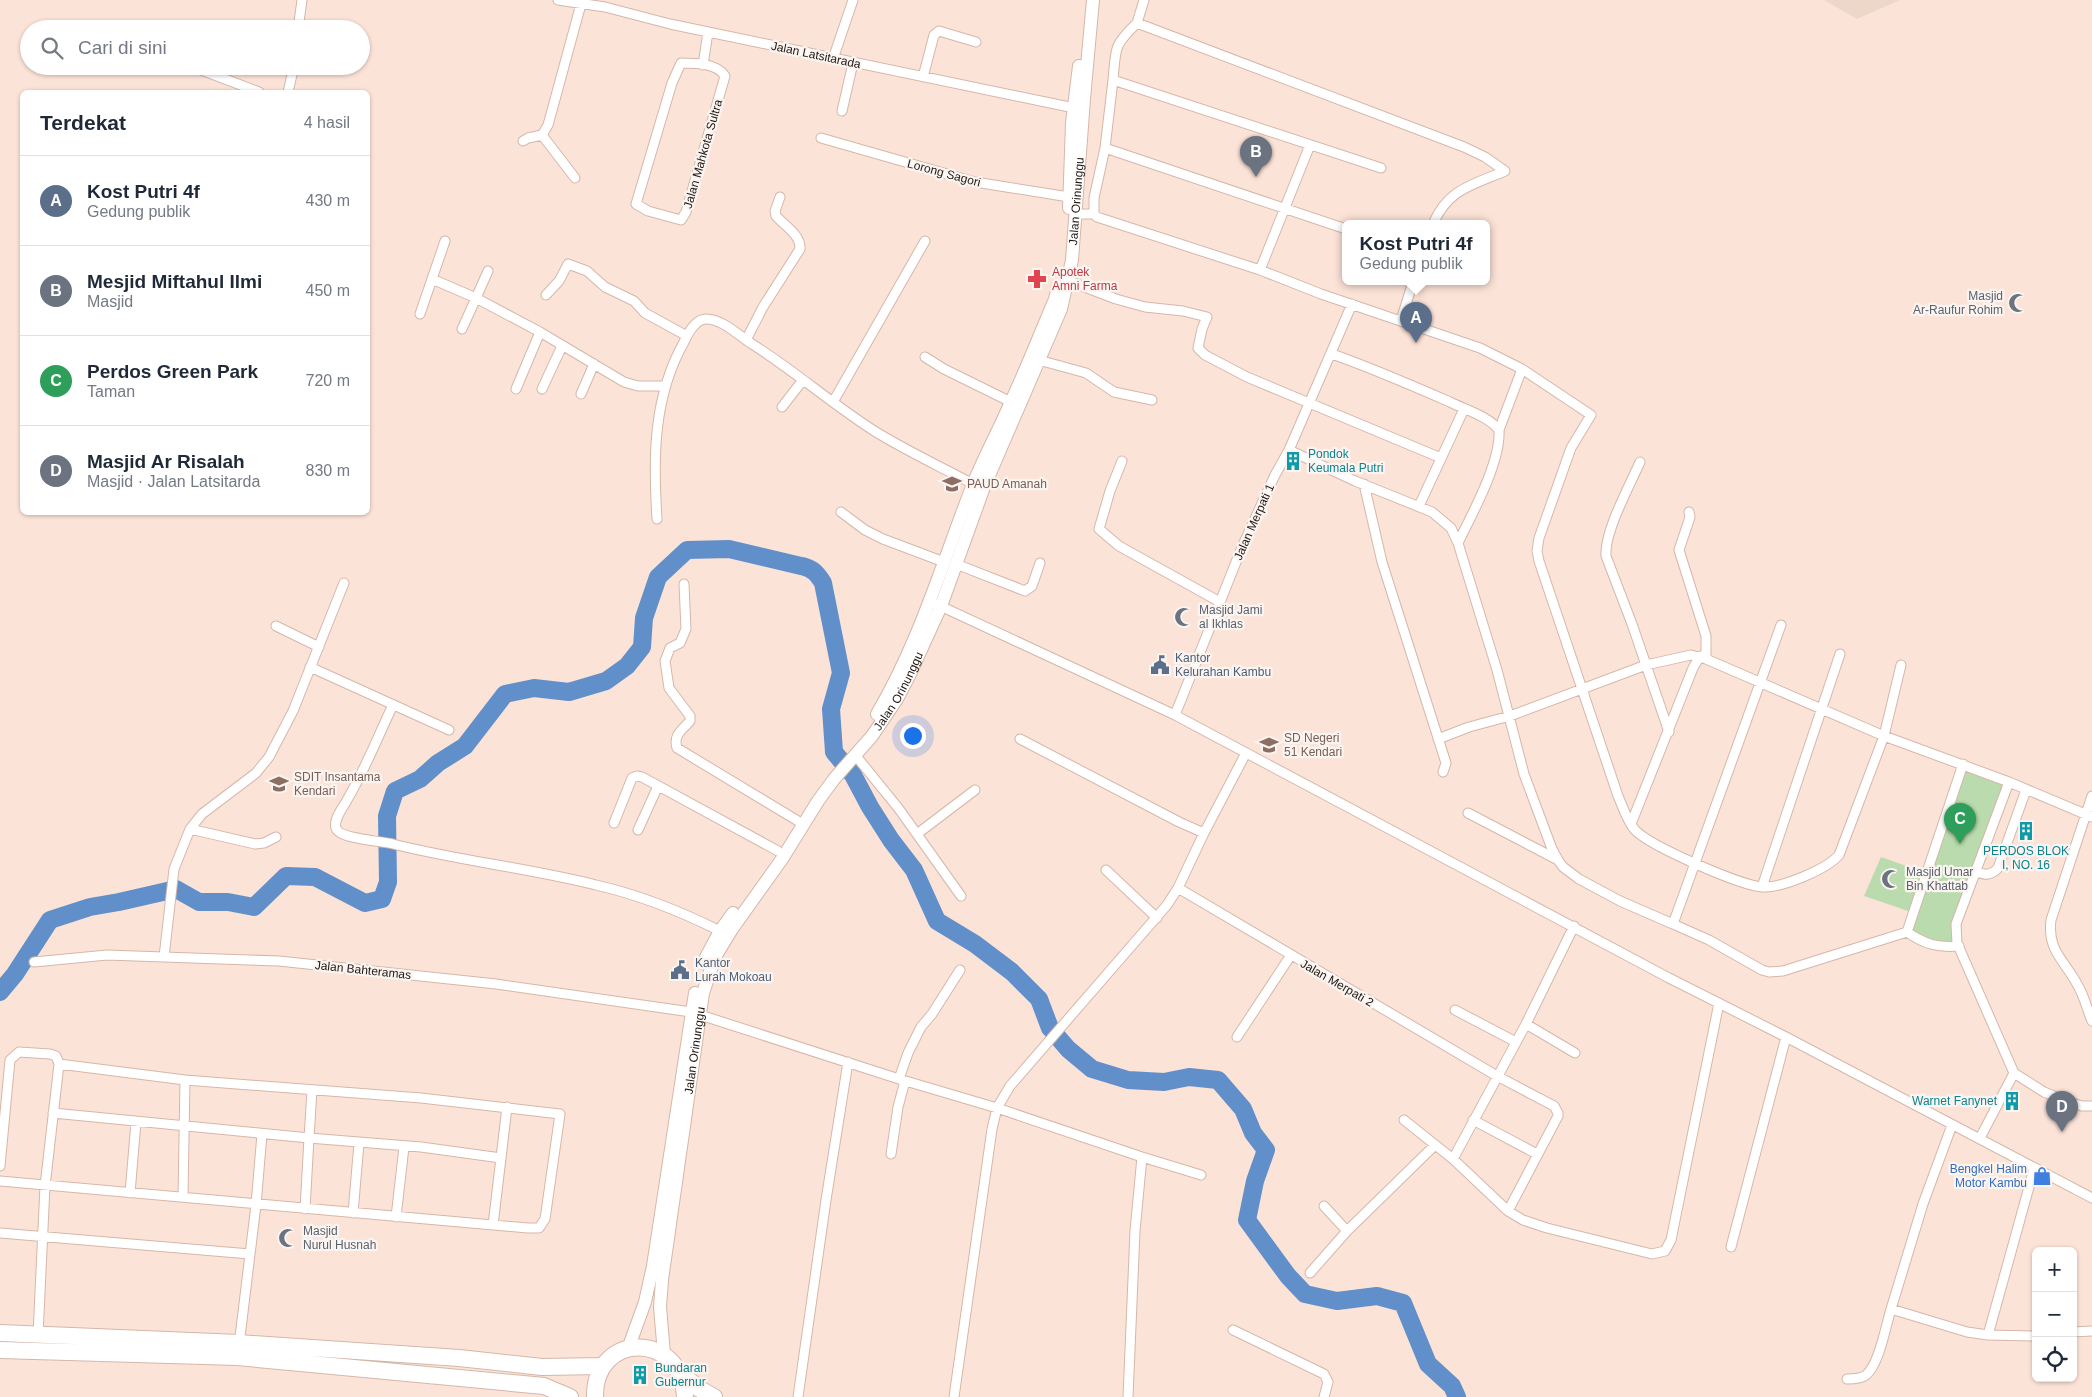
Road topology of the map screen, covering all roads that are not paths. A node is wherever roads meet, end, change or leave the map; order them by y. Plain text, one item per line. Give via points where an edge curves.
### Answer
1 (302, 0) edge
2 (558, 0) edge
3 (853, 0) edge
4 (1087, 0) edge
5 (1093, 0) edge
6 (1144, 0) edge
7 (606, 3) edge
8 (581, 4) junction
9 (299, 20) edge
10 (1137, 23) junction
11 (708, 32) junction
12 (976, 42) dead end
13 (833, 59) junction
14 (853, 63) junction
15 (703, 64) junction
16 (215, 75) edge
17 (292, 75) edge
18 (923, 77) junction
19 (1113, 80) junction
20 (254, 90) edge
21 (288, 90) edge
22 (1078, 109) junction
23 (842, 111) dead end
24 (542, 135) junction
25 (821, 138) dead end
26 (524, 141) dead end
27 (1310, 145) junction
28 (1105, 148) junction
29 (1381, 168) dead end
30 (575, 178) dead end
31 (1069, 196) junction
32 (780, 197) dead end
33 (1285, 208) junction
34 (1072, 214) junction
35 (1094, 214) junction
36 (1435, 220) edge
37 (1342, 228) edge
38 (444, 241) dead end
39 (926, 242) dead end
40 (1260, 270) junction
41 (488, 271) dead end
42 (432, 279) junction
43 (1069, 281) junction
44 (1412, 285) edge
45 (546, 295) dead end
46 (476, 298) junction
47 (1352, 304) junction
48 (420, 314) dead end
49 (1400, 320) junction
50 (462, 329) dead end
51 (540, 332) junction
52 (687, 336) junction
53 (746, 340) junction
54 (562, 346) junction
55 (1332, 354) junction
56 (925, 357) dead end
57 (1034, 359) junction
58 (594, 364) junction
59 (1522, 369) junction
60 (803, 380) junction
61 (664, 386) junction
62 (516, 389) dead end
63 (542, 389) dead end
64 (581, 394) dead end
65 (1152, 400) dead end
66 (833, 402) junction
67 (1011, 402) junction
68 (1310, 404) junction
69 (782, 407) dead end
70 (1464, 409) junction
71 (1500, 430) junction
72 (1289, 450) junction
73 (1441, 458) junction
74 (1122, 461) dead end
75 (1640, 462) dead end
76 (973, 484) junction
77 (1364, 484) junction
78 (1419, 506) junction
79 (841, 512) dead end
80 (1689, 512) dead end
81 (657, 519) dead end
82 (1458, 543) junction
83 (950, 563) junction
84 (1040, 563) dead end
85 (344, 583) dead end
86 (684, 584) dead end
87 (1220, 602) junction
88 (936, 604) junction
89 (1781, 625) dead end
90 (276, 626) dead end
91 (319, 647) junction
92 (1840, 654) dead end
93 (1703, 658) junction
94 (1646, 665) junction
95 (1901, 665) dead end
96 (310, 668) junction
97 (1759, 682) junction
98 (1582, 689) junction
99 (393, 705) junction
100 (1821, 709) junction
101 (1175, 716) junction
102 (1510, 716) junction
103 (449, 730) dead end
104 (1669, 732) junction
105 (1884, 736) junction
106 (1020, 739) dead end
107 (1438, 739) junction
108 (1246, 753) junction
109 (851, 758) junction
110 (1963, 764) junction
111 (1443, 772) dead end
112 (833, 777) junction
113 (2009, 782) junction
114 (658, 786) junction
115 (975, 790) dead end
116 (2026, 790) junction
117 (2092, 796) edge
118 (1468, 813) dead end
119 (2089, 816) edge
120 (798, 822) junction
121 (614, 823) dead end
122 (1631, 824) junction
123 (190, 830) junction
124 (638, 830) dead end
125 (1204, 833) junction
126 (917, 834) junction
127 (276, 837) dead end
128 (778, 851) junction
129 (1558, 860) junction
130 (1696, 862) junction
131 (1106, 870) dead end
132 (1976, 871) junction
133 (1762, 887) junction
134 (1178, 888) junction
135 (961, 896) dead end
136 (1157, 918) junction
137 (1673, 924) junction
138 (1574, 926) junction
139 (720, 931) junction
140 (1907, 932) junction
141 (1959, 946) junction
142 (1291, 956) junction
143 (164, 957) junction
144 (34, 962) dead end
145 (960, 970) dead end
146 (1719, 1003) junction
147 (1455, 1010) dead end
148 (696, 1013) junction
149 (2092, 1021) edge
150 (1526, 1024) junction
151 (1786, 1037) junction
152 (1237, 1038) dead end
153 (1516, 1042) junction
154 (1575, 1053) dead end
155 (10, 1060) junction
156 (848, 1062) junction
157 (0, 1064) edge
158 (59, 1064) junction
159 (2014, 1073) junction
160 (1497, 1076) junction
161 (185, 1080) junction
162 (902, 1080) junction
163 (312, 1090) junction
164 (2092, 1106) edge
165 (507, 1107) junction
166 (997, 1108) junction
167 (53, 1113) junction
168 (1404, 1120) dead end
169 (1474, 1120) junction
170 (136, 1122) junction
171 (1952, 1125) junction
172 (183, 1127) junction
173 (262, 1134) junction
174 (309, 1138) junction
175 (1980, 1138) junction
176 (359, 1142) junction
177 (1435, 1145) junction
178 (404, 1147) junction
179 (891, 1154) dead end
180 (1537, 1154) junction
181 (1142, 1157) junction
182 (501, 1158) junction
183 (1452, 1159) junction
184 (0, 1166) edge
185 (2034, 1168) junction
186 (1201, 1175) dead end
187 (0, 1181) edge
188 (45, 1186) junction
189 (130, 1193) junction
190 (183, 1197) junction
191 (2092, 1198) edge
192 (256, 1205) junction
193 (1324, 1206) dead end
194 (305, 1209) junction
195 (1508, 1211) junction
196 (353, 1213) junction
197 (396, 1217) junction
198 (493, 1225) junction
199 (1347, 1231) junction
200 (0, 1233) edge
201 (43, 1237) junction
202 (1731, 1247) dead end
203 (250, 1254) junction
204 (1310, 1273) dead end
205 (1891, 1309) junction
206 (1233, 1330) dead end
207 (2092, 1331) edge
208 (2077, 1332) edge
209 (0, 1333) edge
210 (38, 1335) junction
211 (1988, 1335) junction
212 (2032, 1336) edge
213 (628, 1349) junction
214 (0, 1350) edge
215 (238, 1350) junction
216 (664, 1354) junction
217 (602, 1366) junction
218 (680, 1373) junction
219 (1847, 1379) dead end
220 (570, 1397) edge
221 (595, 1397) edge
222 (685, 1397) edge
223 (714, 1397) edge
224 (798, 1397) edge
225 (954, 1397) edge
226 (1128, 1397) edge
227 (1324, 1397) edge

1 - 9 street
2 - 8 street, Jalan Latsitarada
3 - 13 street
4 - 22 street, Jalan Orinunggu
5 - 22 street, Jalan Orinunggu
6 - 10 street
7 - 8 street, Jalan Latsitarada
7 - 11 street, Jalan Latsitarada
8 - 24 street via 548,125
10 - 19 street via 1119,41
10 - 36 street via 1464,147 1505,171 1452,196 1443,204
11 - 13 street, Jalan Latsitarada
11 - 15 street
12 - 18 street via 939,31 934,35
13 - 14 street, Jalan Latsitarada
14 - 18 street, Jalan Latsitarada
14 - 23 street
15 - 15 street, Jalan Mahkota Sultra via 681,63 678,66 636,204 648,211 681,220 725,76 720,70
16 - 20 street
17 - 21 street
18 - 22 street, Jalan Latsitarada
19 - 27 street
19 - 28 street
22 - 31 street, Jalan Orinunggu
22 - 34 street, Jalan Orinunggu
24 - 26 street
24 - 30 street
25 - 31 street, Lorong Sagori via 975,182
27 - 29 street
27 - 33 street
28 - 33 street
28 - 35 street via 1094,198
31 - 34 street, Jalan Orinunggu
32 - 53 street via 776,216 796,236 800,249
33 - 37 street
33 - 40 street
34 - 35 street
34 - 43 street, Jalan Orinunggu
34 - 57 street, Jalan Orinunggu via 1061,278
35 - 40 street via 1102,220
38 - 42 street
39 - 66 street
40 - 47 street
41 - 46 street
42 - 46 street
42 - 48 street
43 - 57 street, Jalan Orinunggu via 1061,309
43 - 68 street via 1137,305 1183,310 1207,317 1198,342 1200,351 1247,377
44 - 49 street
45 - 52 street via 568,264 586,271 605,287 634,301 645,313
46 - 50 street
46 - 51 street
47 - 49 street
47 - 55 street, Jalan Merpati 1
49 - 59 street via 1480,348
51 - 54 street
51 - 62 street
52 - 53 street via 698,321 705,319 720,322
52 - 61 street
53 - 60 street
54 - 58 street
54 - 63 street
55 - 68 street, Jalan Merpati 1
55 - 70 street
56 - 67 street
57 - 65 street via 1086,373 1114,392
57 - 67 street, Jalan Orinunggu
57 - 83 street, Jalan Orinunggu via 984,487
58 - 61 street via 631,385
58 - 64 street
59 - 71 street
59 - 98 street via 1591,415 1571,448 1537,551
60 - 66 street
60 - 69 street
61 - 81 street via 658,415 654,479
66 - 76 street via 877,432
67 - 76 street, Jalan Orinunggu
68 - 72 street, Jalan Merpati 1
68 - 73 street
70 - 71 street
70 - 73 street
71 - 82 street via 1489,475
72 - 77 street
72 - 87 street, Jalan Merpati 1 via 1259,508
73 - 78 street
74 - 87 street via 1099,529 1119,546
75 - 94 street via 1605,548
76 - 83 street, Jalan Orinunggu
77 - 78 street
77 - 107 street via 1382,562
78 - 82 street via 1444,521
79 - 83 street via 883,539
80 - 93 street via 1679,550 1706,636
82 - 102 street
83 - 84 street via 1025,591 1032,586
83 - 88 street, Jalan Orinunggu
85 - 91 street
86 - 120 street via 686,629 680,642 670,648 665,661 669,688 690,716 690,721 675,741 677,748
87 - 101 street, Jalan Merpati 1
88 - 101 street
88 - 109 street, Jalan Orinunggu via 892,689
89 - 97 street
90 - 91 street
91 - 96 street
92 - 100 street
93 - 94 street via 1679,657
93 - 97 street
93 - 104 street via 1693,668
94 - 98 street
94 - 104 street
95 - 105 street
96 - 99 street
96 - 123 street via 282,735 269,757 256,773 202,814
97 - 100 street
97 - 130 street
98 - 102 street
98 - 122 street via 1618,796
99 - 103 street
99 - 139 street via 336,822 338,831 446,857 596,885 663,905
100 - 105 street
100 - 133 street
101 - 108 street
102 - 107 street
102 - 129 street via 1524,774
104 - 122 street
105 - 110 street
105 - 133 street via 1840,855 1795,879
106 - 125 street
107 - 111 street via 1446,763
108 - 125 street
108 - 138 street
109 - 112 street, Jalan Orinunggu
109 - 126 street
110 - 113 street
110 - 140 street
112 - 120 street, Jalan Orinunggu
112 - 148 street, Jalan Orinunggu via 715,957
113 - 116 street
113 - 132 street
114 - 121 street via 642,776 632,778
114 - 124 street
114 - 128 street
115 - 126 street
116 - 119 street
116 - 132 street via 1998,868 1989,874
117 - 119 street
118 - 129 street
119 - 149 street via 2051,920 2050,931 2054,950 2078,985
120 - 128 street, Jalan Orinunggu
122 - 130 street via 1645,837
123 - 127 street via 255,844
123 - 143 street via 176,861
125 - 134 street
126 - 135 street
128 - 139 street, Jalan Orinunggu
129 - 137 street via 1579,879 1620,902
130 - 133 street
130 - 137 street
131 - 136 street
132 - 141 street via 1956,924
134 - 136 street
134 - 142 street, Jalan Merpati 2
136 - 166 street via 1010,1086
137 - 140 street via 1770,972 1783,971
138 - 146 street
138 - 150 street
139 - 148 street, Jalan Orinunggu via 700,973
140 - 141 street via 1936,947
141 - 159 street
142 - 152 street
142 - 160 street, Jalan Merpati 2
143 - 144 street, Jalan Bahteramas via 107,955
143 - 148 street, Jalan Bahteramas via 279,961 386,972 496,984
145 - 162 street via 921,1027 908,1053
146 - 151 street
146 - 195 street via 1671,1240 1665,1251 1652,1254 1547,1228
147 - 153 street
148 - 156 street, Jalan Bahteramas
148 - 213 street, Jalan Orinunggu via 652,1266
148 - 216 street, Jalan Orinunggu via 662,1280 660,1313
150 - 153 street
150 - 154 street
151 - 171 street
151 - 202 street
153 - 160 street
155 - 157 street
155 - 158 street via 19,1052 50,1054 56,1056
155 - 184 street
156 - 162 street, Jalan Bahteramas
156 - 224 street
158 - 161 street
158 - 167 street
159 - 164 street via 2044,1092 2068,1102
159 - 175 street
160 - 169 street
160 - 180 street, Jalan Merpati 2 via 1557,1110 1558,1116
161 - 163 street
161 - 172 street
162 - 166 street, Jalan Bahteramas
162 - 179 street
163 - 165 street
163 - 174 street
165 - 182 street
165 - 198 street via 560,1114 542,1224 538,1228
166 - 181 street, Jalan Bahteramas
166 - 225 street
167 - 170 street
167 - 188 street
168 - 177 street
169 - 180 street
169 - 183 street
170 - 172 street
170 - 189 street
171 - 175 street
171 - 205 street via 1923,1204
172 - 173 street
172 - 190 street
173 - 174 street
173 - 192 street
174 - 176 street
174 - 194 street
175 - 185 street
176 - 178 street
176 - 196 street
177 - 183 street
177 - 199 street
178 - 182 street
178 - 197 street
180 - 195 street
181 - 186 street, Jalan Bahteramas
181 - 226 street via 1135,1231
182 - 198 street
183 - 195 street
185 - 191 street
185 - 211 street
187 - 188 street
188 - 189 street
188 - 201 street
189 - 190 street
190 - 192 street
192 - 194 street
192 - 203 street
193 - 199 street
194 - 196 street
196 - 197 street
197 - 198 street
199 - 204 street
200 - 201 street
201 - 203 street
201 - 210 street
203 - 215 street
205 - 211 street
205 - 219 street via 1871,1370 1866,1376
206 - 227 street via 1321,1372 1328,1382
207 - 208 street
209 - 210 highway
210 - 215 highway
211 - 212 street
213 - 216 highway via 646,1347
213 - 217 highway via 620,1351
214 - 215 highway
215 - 217 highway via 460,1358 542,1367
215 - 220 highway via 544,1386
216 - 218 highway
217 - 221 highway
218 - 222 highway
218 - 223 highway

